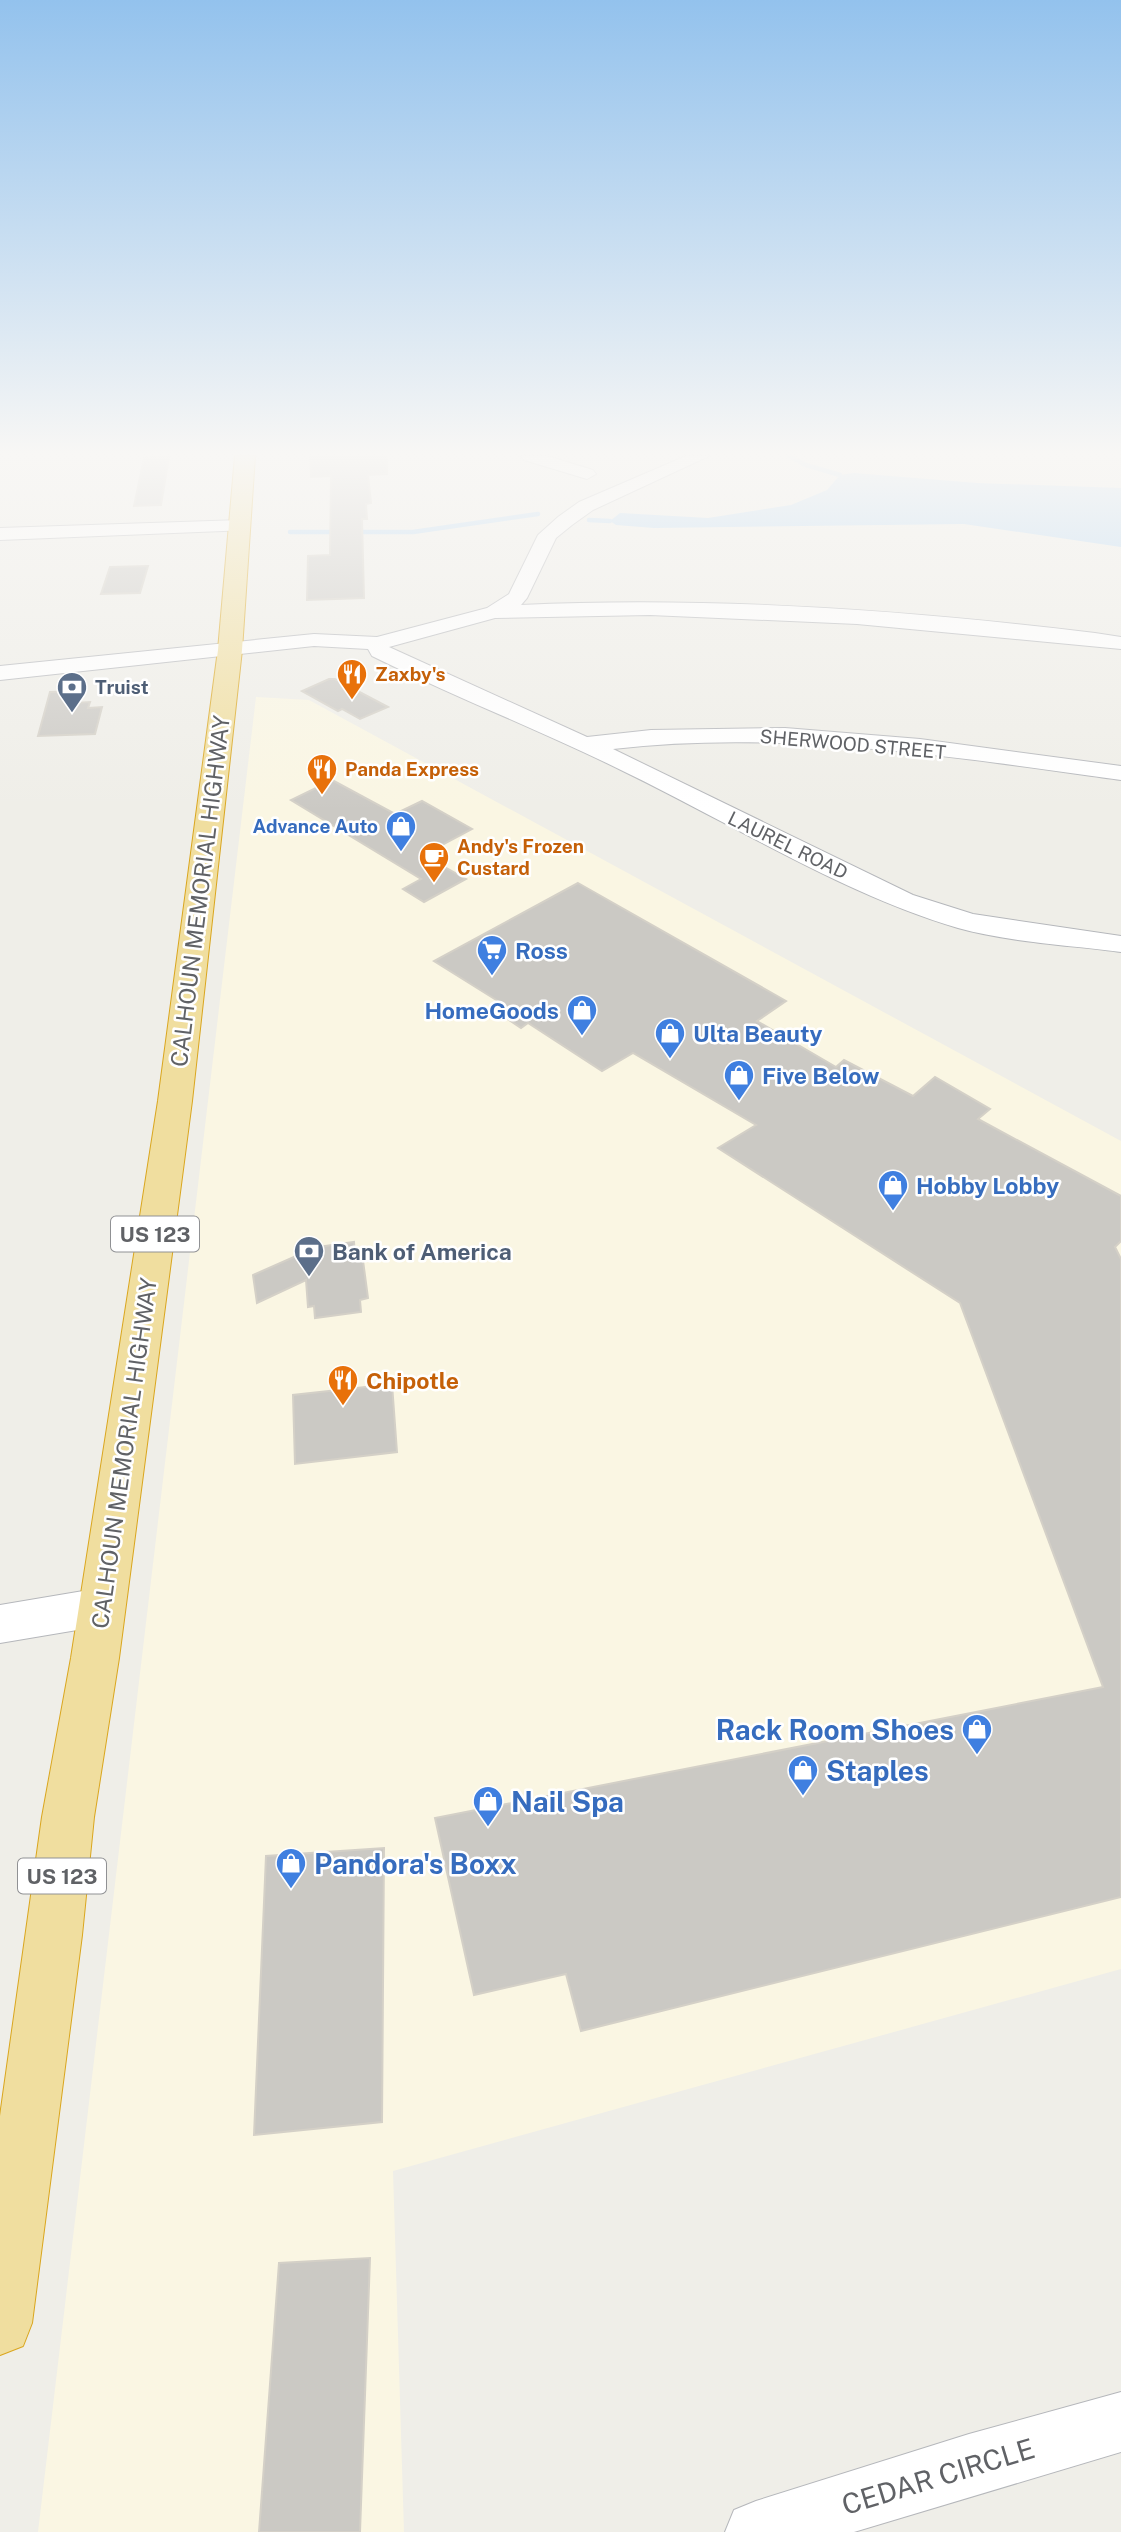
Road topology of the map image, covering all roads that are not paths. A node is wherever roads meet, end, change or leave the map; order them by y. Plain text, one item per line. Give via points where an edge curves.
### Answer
1 (237, 574) edge
2 (528, 574) edge
3 (494, 611) junction
4 (377, 643) junction
5 (1121, 643) edge
6 (230, 650) junction
7 (0, 673) edge
8 (584, 745) junction
9 (1121, 774) edge
10 (1121, 944) edge
11 (101, 1607) junction
12 (0, 1624) edge
13 (0, 2323) edge
14 (1121, 2422) edge
15 (756, 2532) edge

1 - 6 highway, CALHOUN MEMORIAL HIGHWAY / US 123
2 - 3 street via 517,598
3 - 4 street
3 - 5 street via 740,611 1037,632
4 - 6 street via 314,640
4 - 8 street, LAUREL ROAD via 380,651 446,684 473,692
6 - 7 street
6 - 11 highway, CALHOUN MEMORIAL HIGHWAY / US 123 via 175,1101
8 - 9 street, SHERWOOD STREET via 687,735 788,736
8 - 10 street, LAUREL ROAD via 903,901 969,922
11 - 12 street
11 - 13 highway, CALHOUN MEMORIAL HIGHWAY / US 123
14 - 15 street, CEDAR CIRCLE

